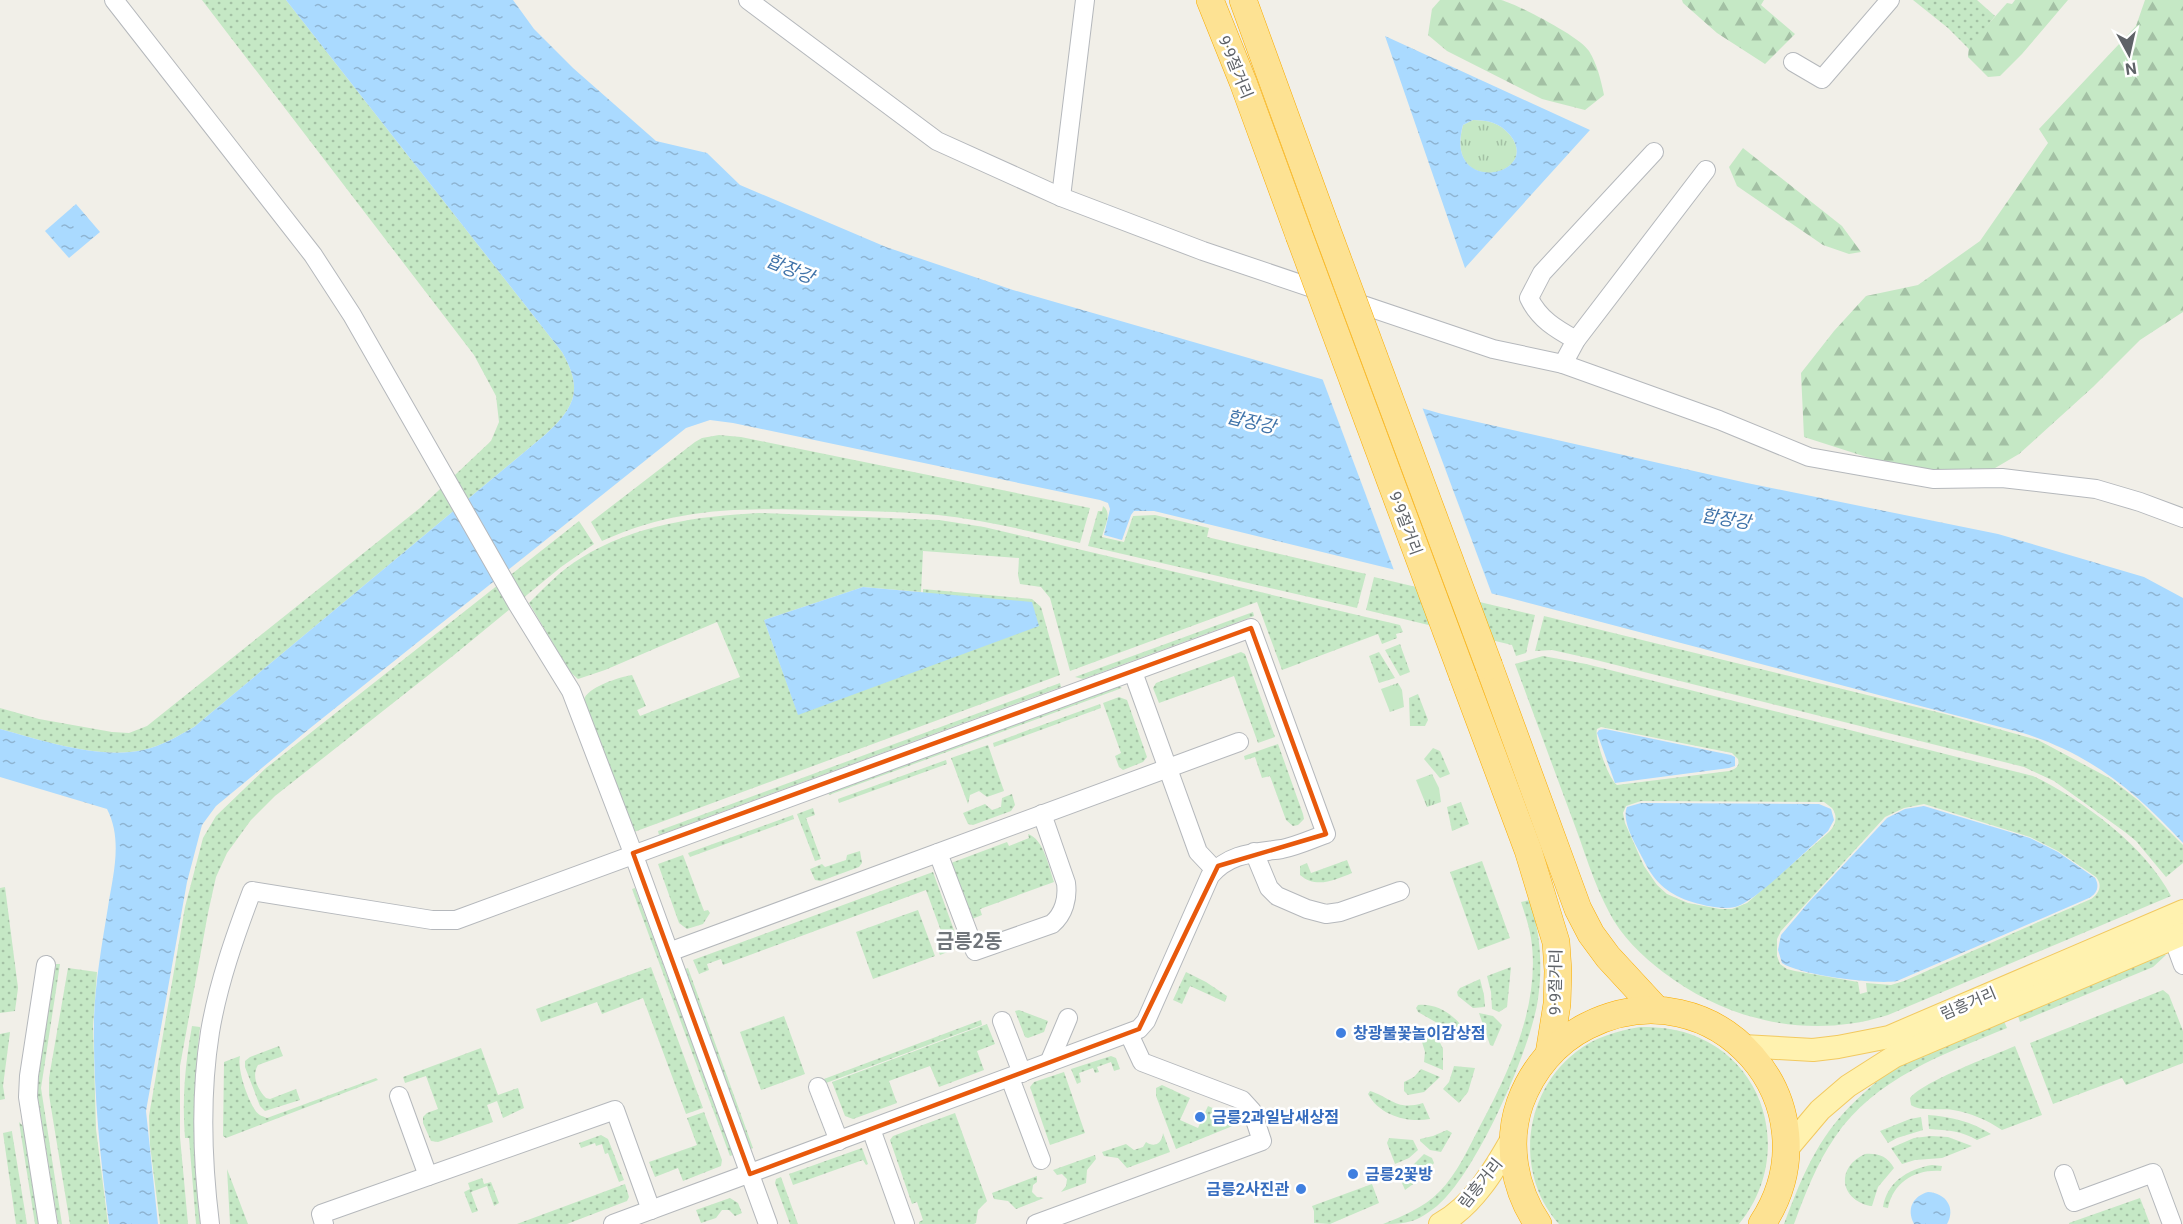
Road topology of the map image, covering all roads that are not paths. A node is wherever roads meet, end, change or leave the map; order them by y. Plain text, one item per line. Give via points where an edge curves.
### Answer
1 (114, 0) edge
2 (748, 0) edge
3 (1085, 0) edge
4 (1210, 0) edge
5 (1243, 0) edge
6 (1890, 0) edge
7 (1793, 62) dead end
8 (1654, 152) dead end
9 (1706, 171) dead end
10 (1061, 197) junction
11 (1576, 340) junction
12 (1563, 364) junction
13 (2183, 518) edge
14 (1133, 672) junction
15 (1239, 742) dead end
16 (1167, 768) junction
17 (1041, 814) junction
18 (1254, 852) junction
19 (633, 853) junction
20 (938, 853) junction
21 (1215, 870) junction
22 (1400, 891) dead end
23 (2183, 911) edge
24 (2178, 936) edge
25 (669, 952) junction
26 (46, 965) dead end
27 (2183, 965) edge
28 (1657, 1010) junction
29 (1068, 1018) dead end
30 (1002, 1021) dead end
31 (1129, 1034) junction
32 (1743, 1046) junction
33 (1549, 1054) junction
34 (1049, 1063) junction
35 (1016, 1075) junction
36 (818, 1087) dead end
37 (399, 1096) dead end
38 (871, 1129) junction
39 (1513, 1137) junction
40 (839, 1141) junction
41 (1787, 1149) junction
42 (1041, 1160) dead end
43 (750, 1174) junction
44 (2064, 1174) dead end
45 (428, 1176) junction
46 (651, 1210) junction
47 (48, 1224) edge
48 (210, 1224) edge
49 (324, 1224) edge
50 (613, 1224) edge
51 (768, 1224) edge
52 (905, 1224) edge
53 (1036, 1224) edge
54 (1440, 1224) edge
55 (1538, 1224) edge
56 (1762, 1224) edge
57 (2172, 1224) edge

1 - 19 street via 313,255 352,315 571,691
2 - 10 street via 937,141
3 - 10 street
4 - 33 highway, 9·9절거리, bridge via 1528,850 1556,942 1557,1004
5 - 28 highway, 9·9절거리, bridge via 1578,909 1591,934
6 - 7 street via 1822,79
8 - 11 street via 1542,273 1529,298 1551,326
9 - 11 street
10 - 12 street via 1203,251 1492,349
11 - 12 street
12 - 13 street via 1809,457 1933,479 2002,478 2096,489
14 - 16 street
14 - 18 street via 1251,628 1326,834 1284,849
14 - 19 street
15 - 16 street
16 - 17 street
16 - 21 street via 1198,852
17 - 20 street
17 - 20 street via 1068,894 1060,917 1052,924 975,951
18 - 21 street
18 - 22 street via 1269,888 1277,896 1307,909 1326,914 1340,912
19 - 25 street
19 - 48 street via 443,921 252,891 220,987 209,1042 203,1159
20 - 25 street
21 - 31 street via 1146,1021
23 - 32 main road, 림흥거리 via 1889,1037 1814,1050
24 - 27 street
24 - 41 main road, 림흥거리 via 1895,1056 1848,1086 1820,1110
25 - 43 street
26 - 47 street via 28,1097
28 - 32 highway via 1712,1024
28 - 33 highway via 1598,1020
29 - 34 street
30 - 35 street
31 - 34 street
31 - 53 street via 1142,1062 1242,1100 1252,1111 1262,1141
32 - 41 highway via 1776,1092
33 - 39 highway via 1524,1092
34 - 35 street
35 - 38 street
35 - 42 street
36 - 40 street
37 - 45 street
38 - 40 street
38 - 52 street
39 - 54 main road, 림흥거리 via 1470,1200
39 - 55 highway via 1519,1186
40 - 43 street
41 - 56 highway via 1777,1198
43 - 46 street
43 - 51 street
44 - 57 street via 2074,1202 2153,1173
45 - 46 street via 615,1110
45 - 49 street via 321,1214
46 - 50 street

